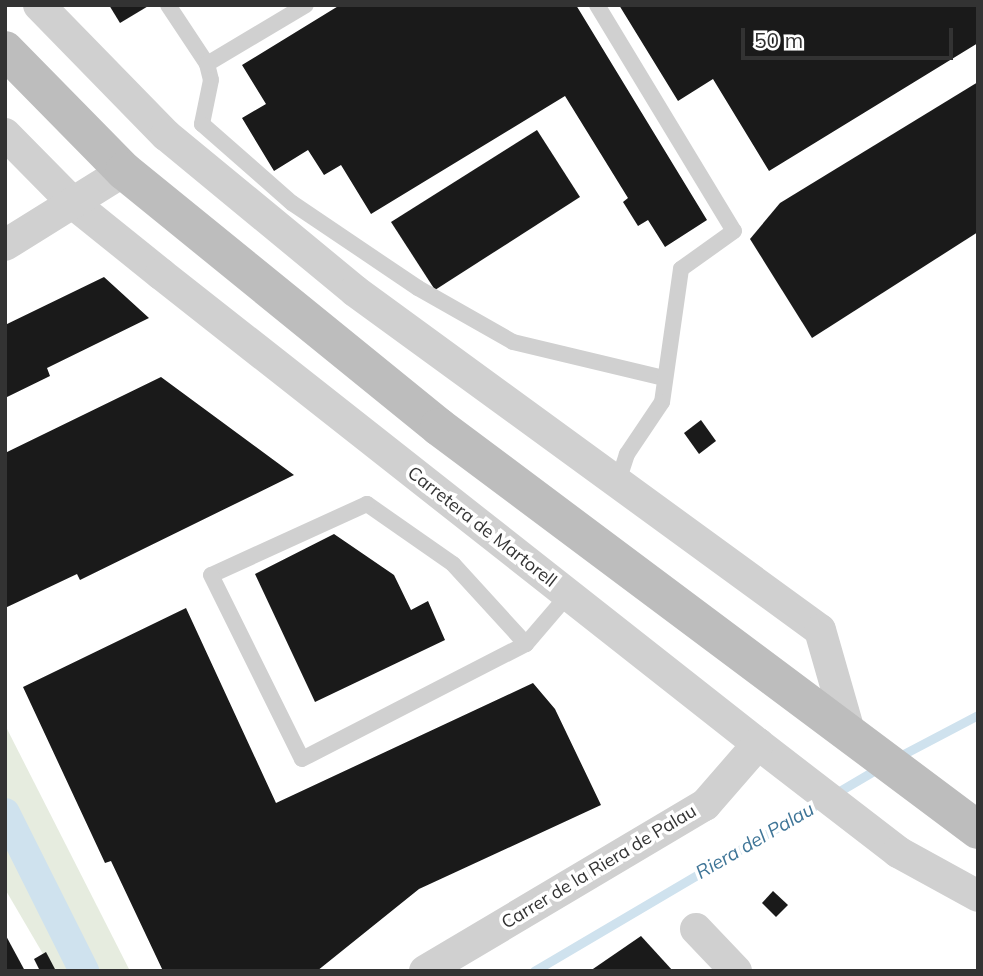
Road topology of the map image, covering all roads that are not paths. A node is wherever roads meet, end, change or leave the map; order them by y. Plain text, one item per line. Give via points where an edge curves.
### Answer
1 (39, 5) edge
2 (168, 5) edge
3 (306, 5) edge
4 (597, 5) edge
5 (8, 47) edge
6 (207, 64) junction
7 (5, 134) edge
8 (124, 171) junction
9 (74, 204) junction
10 (5, 245) edge
11 (664, 378) junction
12 (618, 481) junction
13 (568, 595) junction
14 (526, 644) junction
15 (849, 731) junction
16 (758, 744) junction
17 (978, 830) edge
18 (978, 896) edge
19 (696, 929) dead end
20 (425, 971) edge
21 (736, 971) edge

1 - 12 street via 166,135 355,291
2 - 6 lane
3 - 6 lane
4 - 11 lane via 734,231 681,269
5 - 8 main road
6 - 11 lane via 211,80 202,124 292,203 418,288 513,342
7 - 9 street, Carretera de Martorell
8 - 9 street
8 - 15 main road via 439,427
9 - 10 street
9 - 13 street, Carretera de Martorell
11 - 12 lane via 662,402 627,454
12 - 15 street via 820,630
13 - 14 lane
13 - 16 street, Carretera de Martorell
14 - 14 lane via 302,759 211,575 367,504 453,564
15 - 17 main road
16 - 18 street, Carretera de Martorell via 898,852
16 - 20 street, Carrer de la Riera de Palau via 705,805
19 - 21 street

